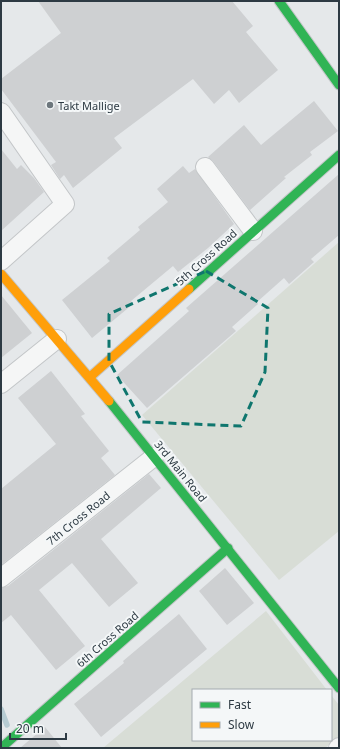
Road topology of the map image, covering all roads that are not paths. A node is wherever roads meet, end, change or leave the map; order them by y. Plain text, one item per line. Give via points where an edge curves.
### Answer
1 (282, 2) edge
2 (339, 85) edge
3 (1, 112) edge
4 (339, 155) edge
5 (205, 167) dead end
6 (254, 231) junction
7 (1, 261) edge
8 (1, 274) edge
9 (57, 339) junction
10 (90, 377) junction
11 (1, 384) edge
12 (154, 457) junction
13 (228, 548) junction
14 (1, 578) edge
15 (339, 688) edge
16 (2, 746) edge

1 - 2 street
3 - 7 street via 65,204
4 - 6 street, 5th Cross Road
5 - 6 street
6 - 10 street, 5th Cross Road
8 - 9 street, 3rd Main Road
9 - 10 street, 3rd Main Road
9 - 11 street
10 - 12 street, 3rd Main Road
12 - 13 street, 3rd Main Road
12 - 14 street, 7th Cross Road
13 - 15 street, 3rd Main Road
13 - 16 street, 6th Cross Road

